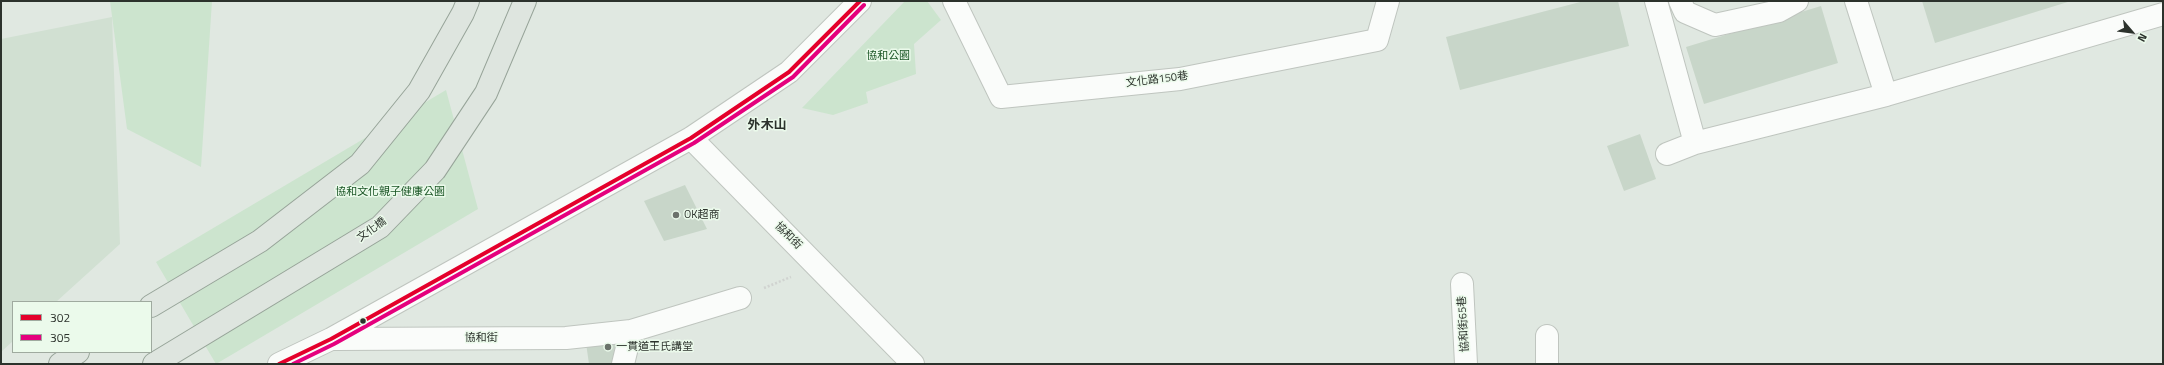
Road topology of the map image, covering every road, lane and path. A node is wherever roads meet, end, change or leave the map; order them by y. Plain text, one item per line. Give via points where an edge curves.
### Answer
1 (468, 1) edge
2 (525, 1) edge
3 (860, 1) edge
4 (954, 1) edge
5 (1388, 1) edge
6 (1656, 1) edge
7 (1680, 1) edge
8 (1797, 1) edge
9 (1856, 1) edge
10 (2163, 14) edge
11 (1886, 95) junction
12 (692, 138) junction
13 (1695, 143) junction
14 (1667, 154) dead end
15 (817, 266) junction
16 (1462, 284) dead end
17 (740, 298) joint
18 (152, 305) edge
19 (632, 331) junction
20 (1546, 336) dead end
21 (331, 339) junction
22 (76, 353) edge
23 (60, 364) edge
24 (154, 364) edge
25 (279, 364) edge
26 (624, 364) edge
27 (913, 364) edge
28 (1466, 364) edge
29 (1547, 364) edge

1 - 18 main road via 420,91 360,164 260,240
2 - 24 main road, 文化橋 via 486,93 435,170 380,226
3 - 12 street via 789,72
4 - 5 street, 文化路150巷 via 1001,97 1180,79 1377,40
6 - 13 street
7 - 8 street via 1684,12 1715,25 1779,11
9 - 11 street
10 - 11 street
11 - 13 street
12 - 15 street, 協和街
12 - 21 street
13 - 14 street
15 - 17 path
15 - 27 street, 協和街
16 - 28 street, 協和街65巷
17 - 19 street, 協和街
19 - 21 street, 協和街 via 566,338
19 - 26 street
20 - 29 street
21 - 25 street
22 - 23 main road

